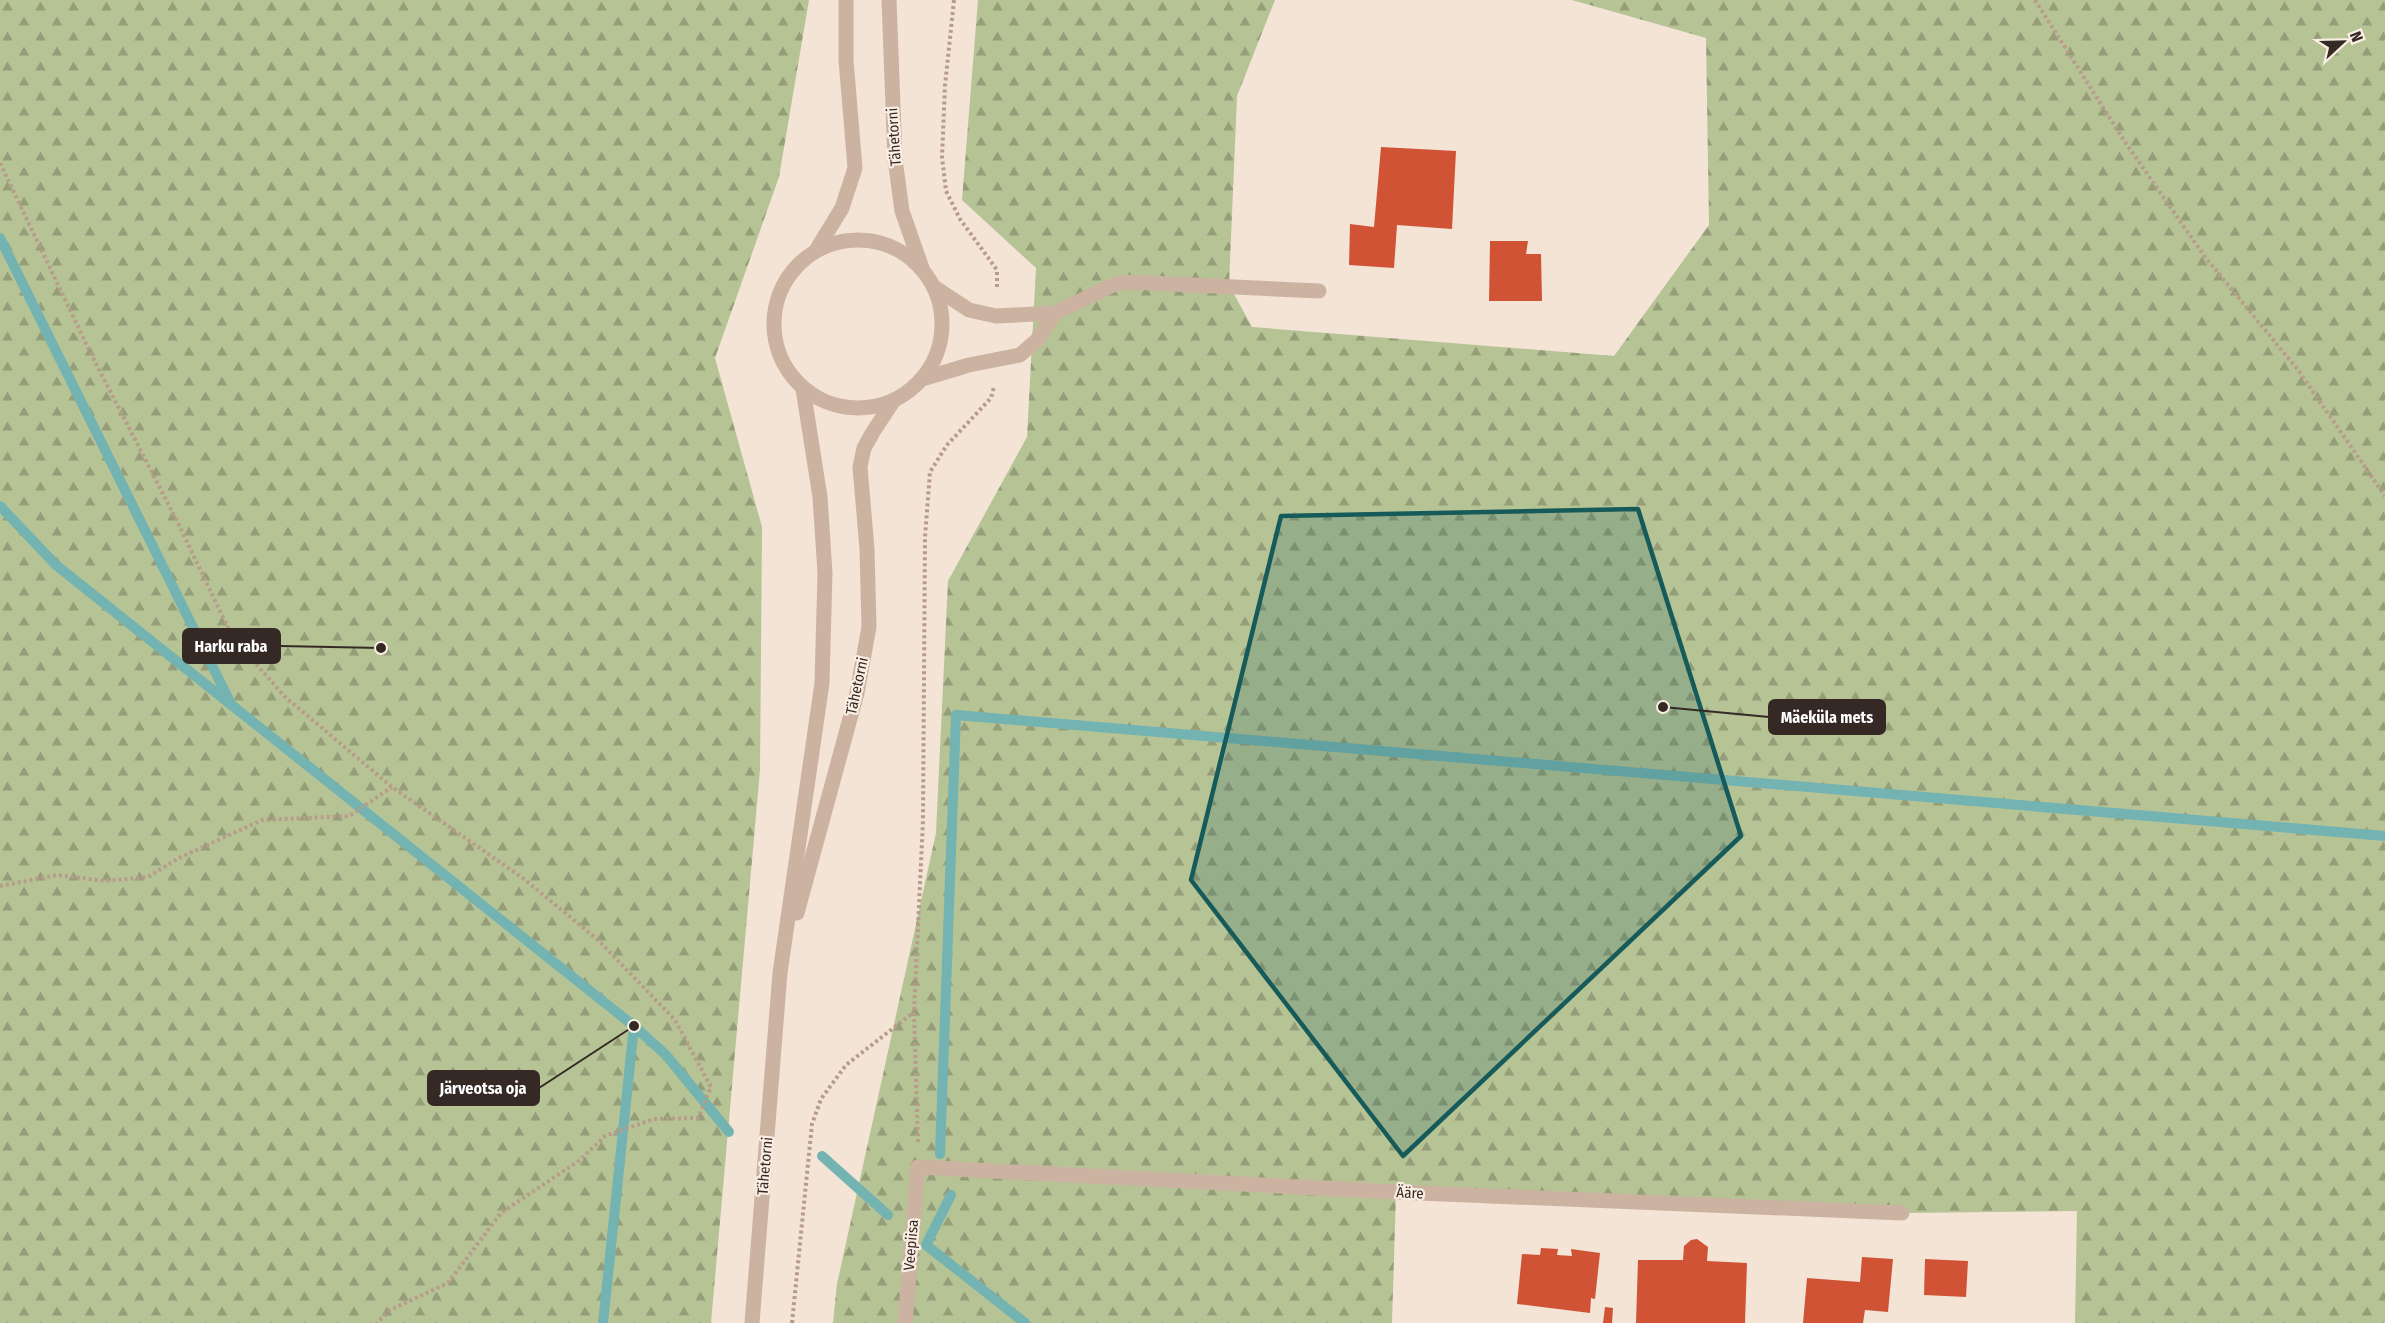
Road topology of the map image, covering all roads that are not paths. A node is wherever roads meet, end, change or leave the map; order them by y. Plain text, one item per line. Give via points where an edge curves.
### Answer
1 (846, 0) edge
2 (889, 0) edge
3 (818, 249) junction
4 (923, 270) junction
5 (934, 287) junction
6 (1319, 291) dead end
7 (1055, 313) junction
8 (922, 379) junction
9 (803, 389) junction
10 (894, 400) junction
11 (780, 973) junction
12 (918, 1167) joint
13 (1902, 1213) dead end
14 (752, 1323) edge
15 (905, 1323) edge

1 - 3 street via 846,60 855,168 842,208
2 - 4 street, Tähetorni via 895,159 902,211
3 - 4 street via 845,240 874,241 901,251
3 - 9 street via 785,280 776,301 773,324 785,368
4 - 5 street
5 - 7 street via 969,310 996,316
5 - 8 street via 942,326 939,346
6 - 7 street via 1128,282 1103,289
7 - 8 street via 1037,340 1020,355
8 - 10 street
9 - 10 street via 837,406 876,406
9 - 11 street, Tähetorni via 820,498 825,614 822,683
10 - 11 street, Tähetorni via 864,448 860,467 869,627 857,693
11 - 14 street, Tähetorni
12 - 13 street, Ääre
12 - 15 street, Veepiisa

